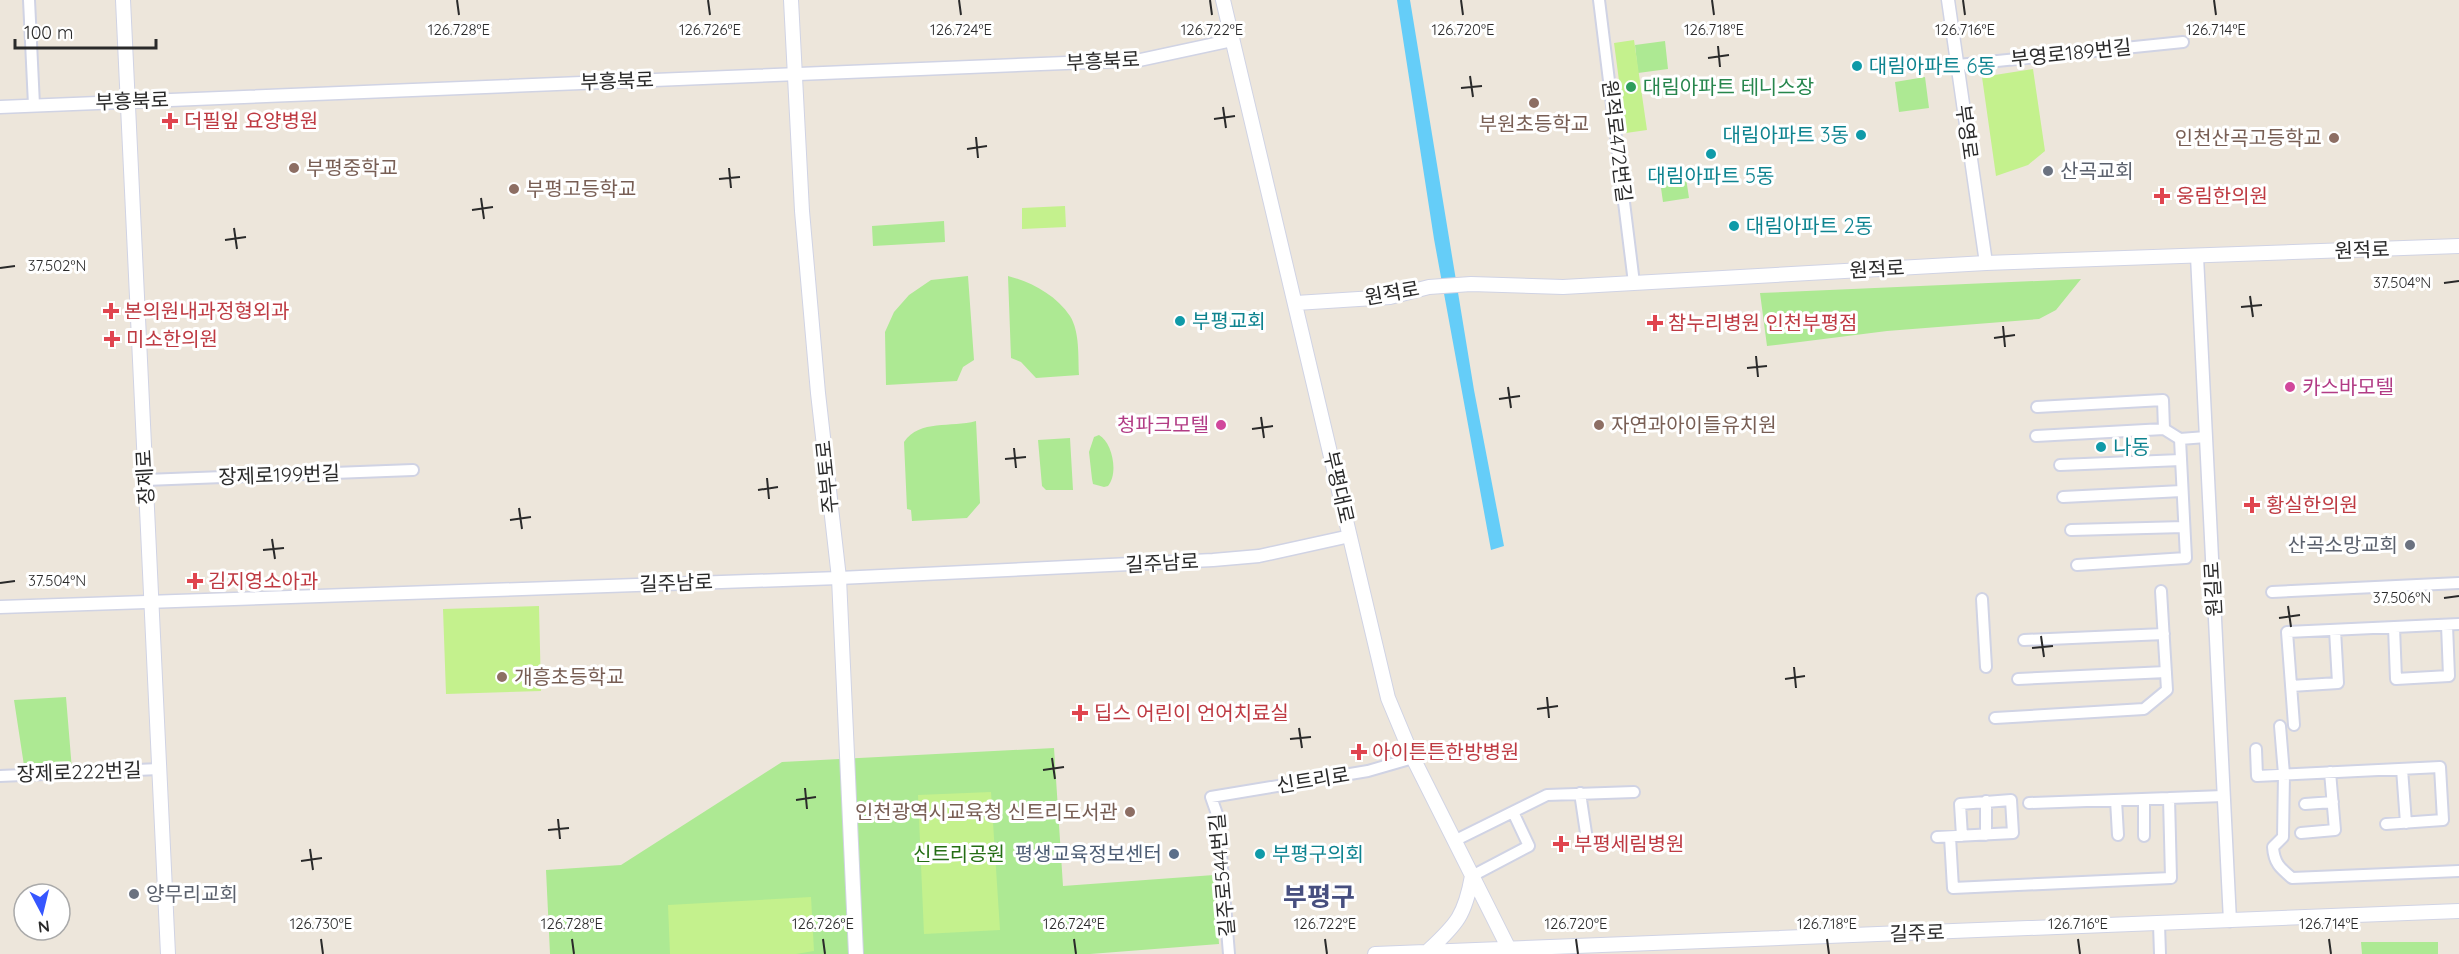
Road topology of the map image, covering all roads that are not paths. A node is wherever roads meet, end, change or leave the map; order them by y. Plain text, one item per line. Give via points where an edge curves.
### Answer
1 (30, 0) edge
2 (123, 0) edge
3 (791, 0) edge
4 (1223, 0) edge
5 (1599, 0) edge
6 (1948, 0) edge
7 (1233, 40) junction
8 (2183, 42) dead end
9 (1958, 65) junction
10 (794, 74) junction
11 (128, 101) junction
12 (34, 105) junction
13 (0, 106) edge
14 (2459, 246) edge
15 (2196, 256) junction
16 (1986, 263) junction
17 (1634, 283) junction
18 (1296, 303) junction
19 (2037, 407) dead end
20 (2164, 429) junction
21 (2036, 436) dead end
22 (2206, 437) junction
23 (2180, 439) junction
24 (2181, 460) junction
25 (2060, 465) dead end
26 (413, 470) dead end
27 (146, 480) junction
28 (2182, 491) junction
29 (2063, 497) dead end
30 (2184, 527) junction
31 (2071, 530) dead end
32 (1350, 536) junction
33 (2077, 564) dead end
34 (839, 578) junction
35 (2459, 584) edge
36 (2161, 591) dead end
37 (2272, 592) dead end
38 (1982, 599) dead end
39 (151, 600) junction
40 (0, 607) edge
41 (2459, 624) edge
42 (2447, 625) junction
43 (2394, 627) junction
44 (2335, 630) junction
45 (2164, 634) junction
46 (2024, 639) dead end
47 (1986, 667) dead end
48 (2166, 672) junction
49 (2018, 679) dead end
50 (2291, 686) junction
51 (1995, 718) dead end
52 (2294, 725) dead end
53 (2280, 726) dead end
54 (2256, 749) dead end
55 (1413, 758) junction
56 (159, 769) junction
57 (2402, 769) junction
58 (2330, 772) junction
59 (2284, 774) junction
60 (0, 776) edge
61 (1634, 792) dead end
62 (1580, 793) junction
63 (2224, 796) junction
64 (1211, 797) joint
65 (2169, 798) junction
66 (2144, 799) junction
67 (2116, 800) junction
68 (1986, 801) junction
69 (2333, 802) junction
70 (2029, 803) dead end
71 (2305, 804) dead end
72 (1513, 812) junction
73 (2406, 823) junction
74 (2386, 824) dead end
75 (1586, 833) dead end
76 (2301, 833) dead end
77 (1986, 835) junction
78 (2118, 835) dead end
79 (1962, 836) junction
80 (2144, 836) dead end
81 (1937, 837) dead end
82 (1950, 837) junction
83 (1455, 841) junction
84 (2459, 871) edge
85 (1472, 876) junction
86 (2459, 911) edge
87 (2230, 921) junction
88 (2159, 924) junction
89 (1429, 950) junction
90 (1509, 952) edge
91 (168, 954) edge
92 (856, 954) edge
93 (1229, 954) edge
94 (1375, 954) edge
95 (2160, 954) edge

1 - 12 street
2 - 11 main road, 장제로
3 - 10 main road, 주부토로
4 - 7 main road, 부평대로
5 - 17 street, 원적로472번길
6 - 9 street, 부영로
7 - 10 street, 부흥북로 via 1140,60
7 - 18 main road, 부평대로
8 - 9 street, 부영로189번길
9 - 16 street, 부영로
10 - 11 street, 부흥북로
10 - 34 main road, 주부토로 via 802,211
11 - 12 street, 부흥북로
11 - 27 main road, 장제로
12 - 13 street, 부흥북로
14 - 15 main road, 원적로
15 - 16 main road, 원적로
15 - 22 street, 원길로
16 - 17 main road, 원적로
17 - 18 main road, 원적로 via 1563,287 1472,284 1429,287 1390,297
18 - 32 main road, 부평대로
19 - 20 street via 2163,400
20 - 21 street
20 - 23 street
22 - 23 street
22 - 63 street, 원길로
23 - 24 street
24 - 25 street
24 - 28 street
26 - 27 street, 장제로199번길
27 - 39 main road, 장제로
28 - 29 street
28 - 30 street
30 - 31 street
30 - 33 street via 2186,558
32 - 34 street, 길주남로 via 1259,556 1213,560
32 - 55 main road, 부평대로 via 1388,698
34 - 39 street, 길주남로
34 - 92 main road, 주부토로
35 - 37 street
36 - 45 street
38 - 47 street
39 - 40 street, 길주남로
39 - 56 main road, 장제로
41 - 42 street
42 - 43 street
42 - 43 street via 2449,676 2396,679
43 - 44 street
44 - 50 street via 2338,683
44 - 50 street via 2287,632
45 - 46 street
45 - 48 street
48 - 49 street
48 - 51 street via 2167,690 2144,709
50 - 52 street
53 - 59 street
54 - 59 street via 2258,776
55 - 64 street, 신트리로 via 1368,771
55 - 83 main road, 부평대로
56 - 60 street, 장제로222번길
56 - 91 main road, 장제로
57 - 58 street
57 - 73 street
57 - 73 street via 2440,767 2444,820
58 - 59 street
58 - 69 street
59 - 84 street via 2283,837 2273,847 2273,857 2277,866 2292,878
61 - 62 street
62 - 72 street via 1547,795
62 - 75 street
63 - 65 street
63 - 87 street, 원길로
64 - 93 street, 길주로544번길 via 1218,817
65 - 66 street
65 - 82 street via 2171,878 1953,888
66 - 67 street
66 - 80 street
67 - 70 street
67 - 78 street
68 - 77 street
68 - 77 street via 2011,800 2013,833
68 - 79 street via 1960,804
69 - 71 street
69 - 76 street via 2335,830
72 - 83 street
72 - 85 street via 1529,846
73 - 74 street
77 - 79 street
79 - 82 street
81 - 82 street
83 - 85 main road, 부평대로
85 - 89 main road via 1461,915
85 - 90 main road, 부평대로
86 - 87 main road, 길주로
87 - 88 main road, 길주로
88 - 90 main road, 길주로
88 - 95 street
89 - 90 main road, 길주로
89 - 94 main road, 길주로

